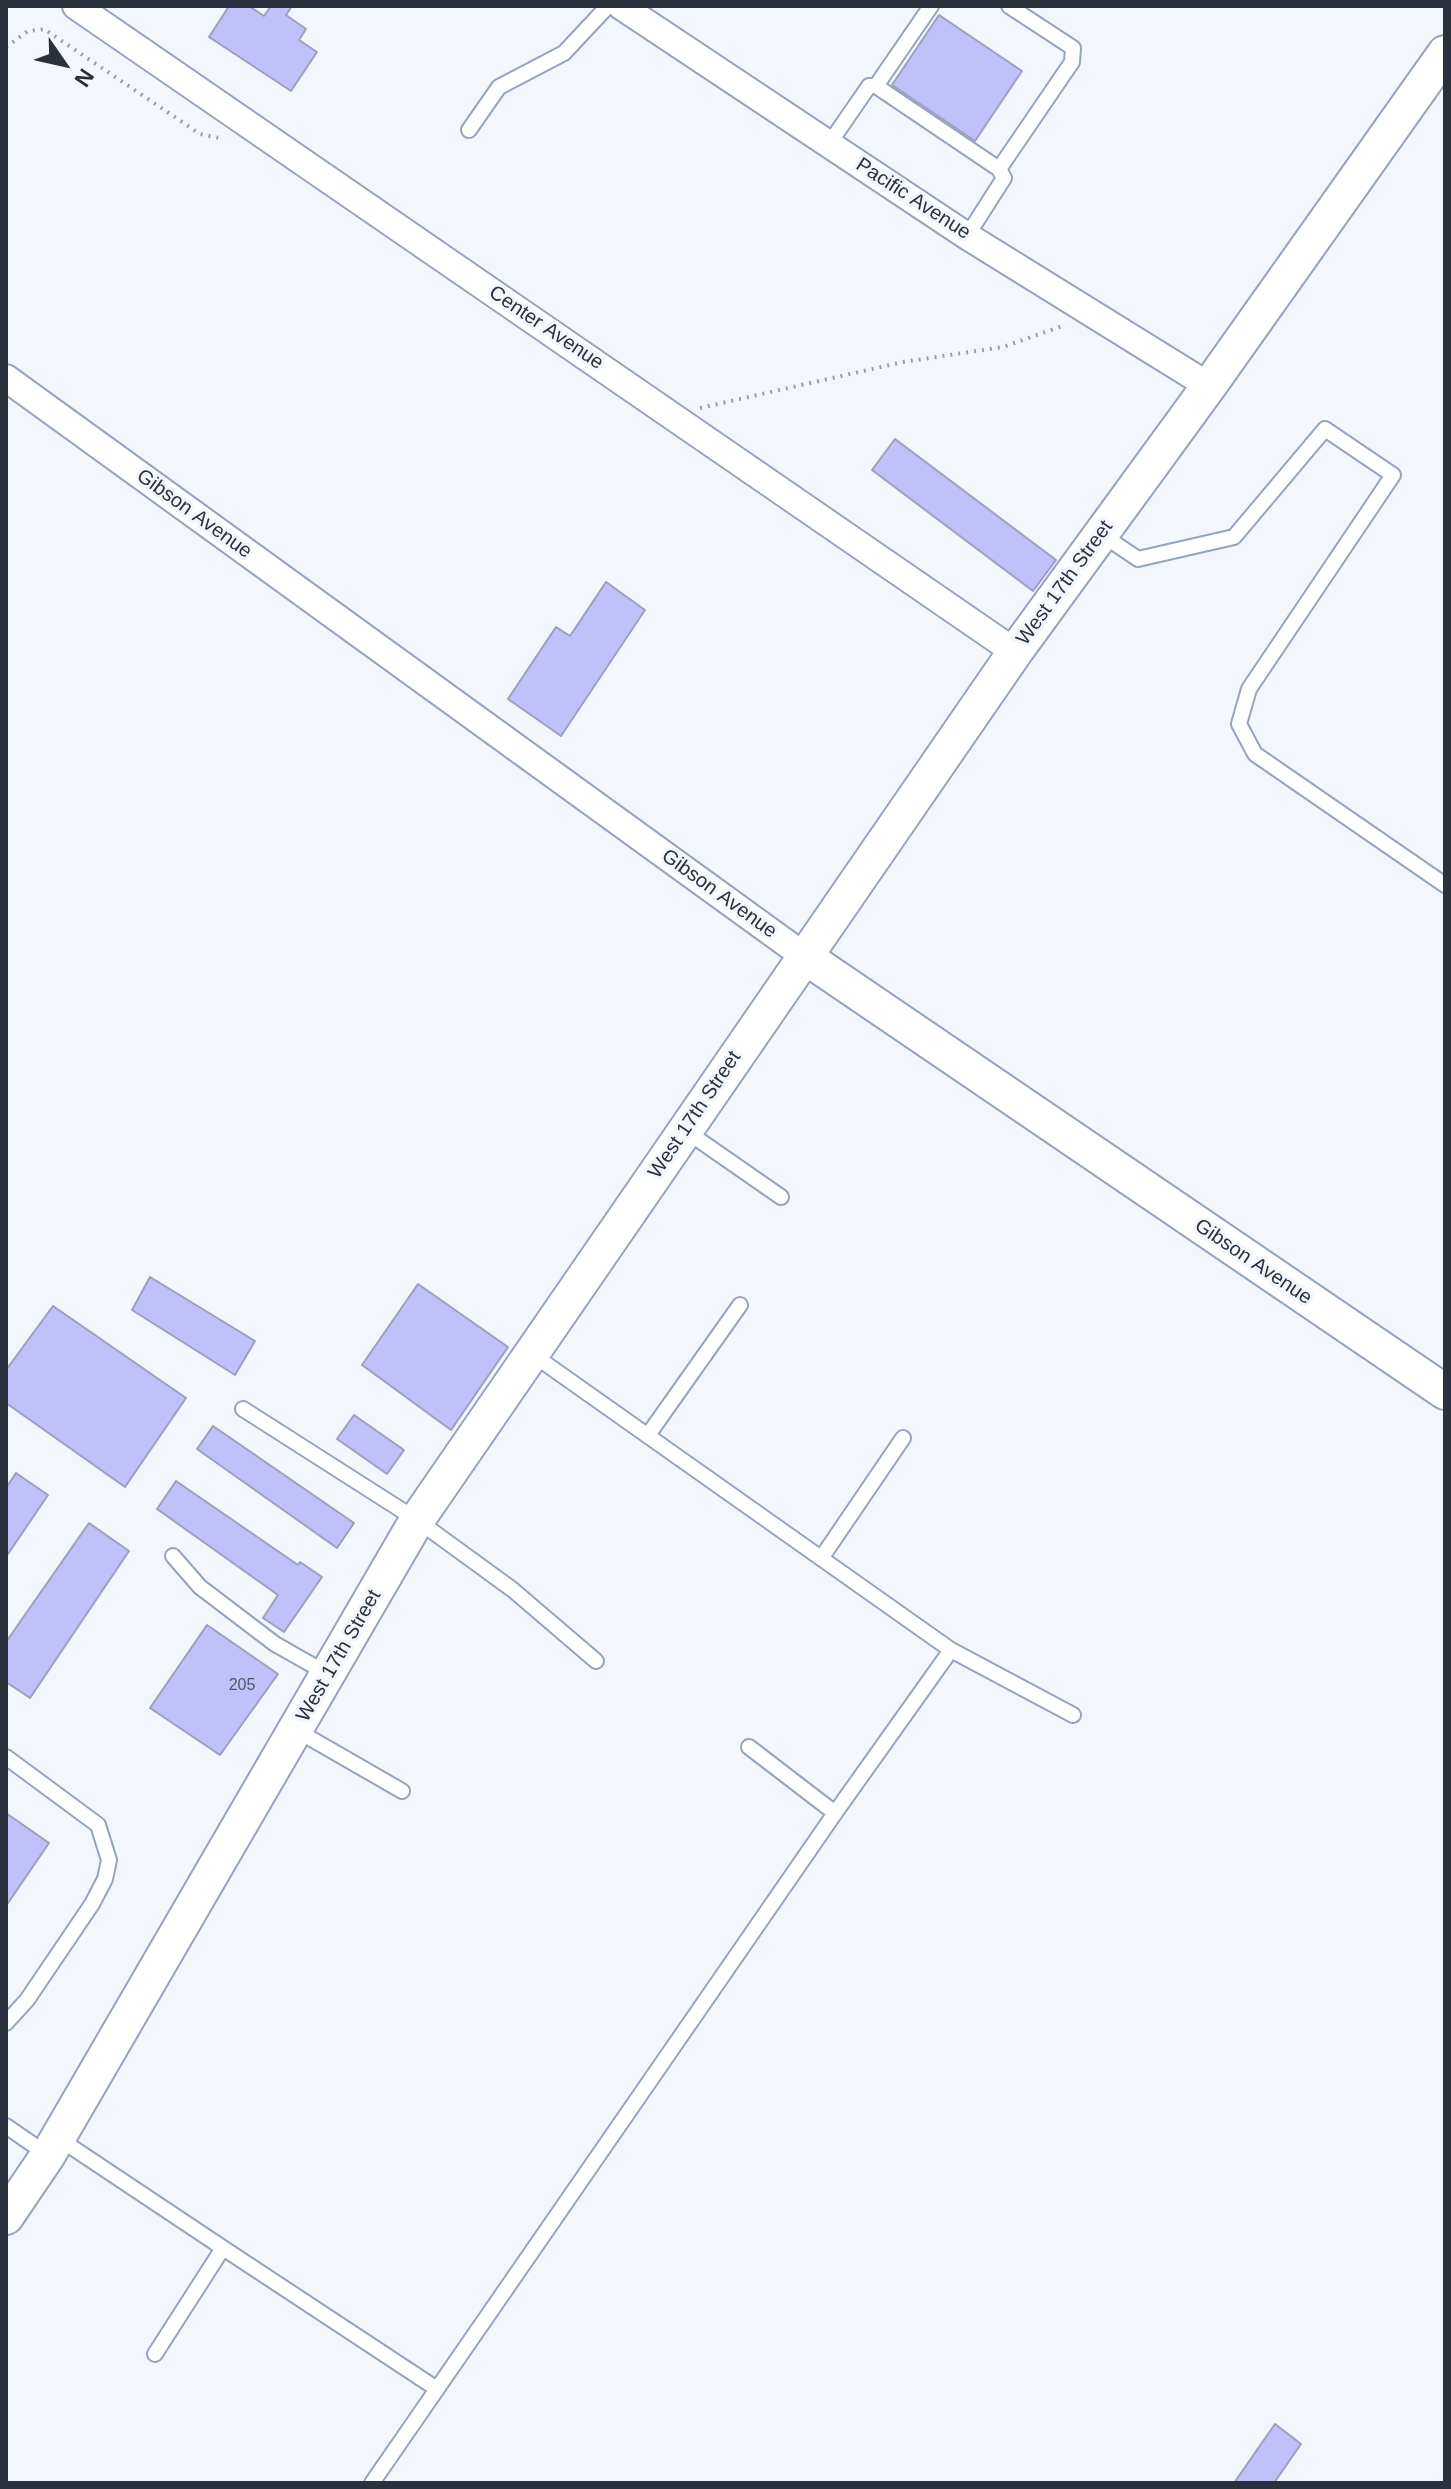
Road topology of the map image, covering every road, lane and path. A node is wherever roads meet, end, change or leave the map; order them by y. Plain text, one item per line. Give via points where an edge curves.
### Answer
1 (76, 6) edge
2 (608, 6) edge
3 (621, 6) edge
4 (931, 6) edge
5 (1009, 6) edge
6 (6, 47) edge
7 (1445, 53) edge
8 (876, 86) junction
9 (469, 130) dead end
10 (226, 139) dead end
11 (829, 144) junction
12 (999, 169) junction
13 (967, 236) junction
14 (1093, 314) junction
15 (6, 378) edge
16 (1209, 386) junction
17 (674, 417) junction
18 (1100, 534) junction
19 (1015, 652) junction
20 (1445, 885) edge
21 (804, 956) junction
22 (685, 1130) junction
23 (781, 1197) dead end
24 (740, 1305) dead end
25 (532, 1353) junction
26 (1445, 1392) edge
27 (243, 1409) dead end
28 (648, 1435) junction
29 (903, 1438) dead end
30 (417, 1520) junction
31 (173, 1556) dead end
32 (822, 1557) junction
33 (951, 1650) junction
34 (596, 1661) dead end
35 (328, 1674) junction
36 (1073, 1715) dead end
37 (296, 1730) junction
38 (749, 1747) dead end
39 (6, 1757) edge
40 (402, 1791) dead end
41 (835, 1813) junction
42 (6, 2023) edge
43 (6, 2126) edge
44 (53, 2146) junction
45 (6, 2217) edge
46 (223, 2248) junction
47 (155, 2354) dead end
48 (437, 2389) junction
49 (372, 2483) edge

1 - 17 street, Center Avenue
2 - 9 lane via 564,53 499,87
3 - 11 street, Pacific Avenue
4 - 8 lane
5 - 12 lane via 1073,48 1072,62
6 - 10 path via 28,31 44,29 200,134
7 - 16 street, West 17th Street
8 - 11 lane via 869,86
8 - 12 lane
11 - 13 street, Pacific Avenue
12 - 13 lane via 1004,178
13 - 14 street, Pacific Avenue
14 - 16 street, Pacific Avenue
14 - 17 path via 1003,347 903,362
15 - 21 street, Gibson Avenue
16 - 18 street, West 17th Street
17 - 19 street, Center Avenue
18 - 19 street, West 17th Street
18 - 20 lane via 1138,559 1234,537 1325,429 1393,475 1249,689 1239,724 1255,754
19 - 21 street, West 17th Street
21 - 22 street, West 17th Street
21 - 26 street, Gibson Avenue
22 - 23 lane
22 - 25 street, West 17th Street
24 - 28 lane
25 - 28 lane
25 - 30 street, West 17th Street
27 - 30 lane
28 - 32 lane
29 - 32 lane
30 - 34 lane via 513,1590
30 - 35 street, West 17th Street
31 - 35 lane via 200,1587 275,1644
32 - 33 lane
33 - 36 lane
33 - 41 lane
35 - 37 street, West 17th Street
37 - 40 lane
37 - 44 street, West 17th Street
38 - 41 lane
39 - 42 lane via 98,1825 109,1860 92,1904
41 - 48 lane
43 - 44 lane
44 - 45 street, West 17th Street
44 - 46 lane
46 - 47 lane
46 - 48 lane
48 - 49 lane

